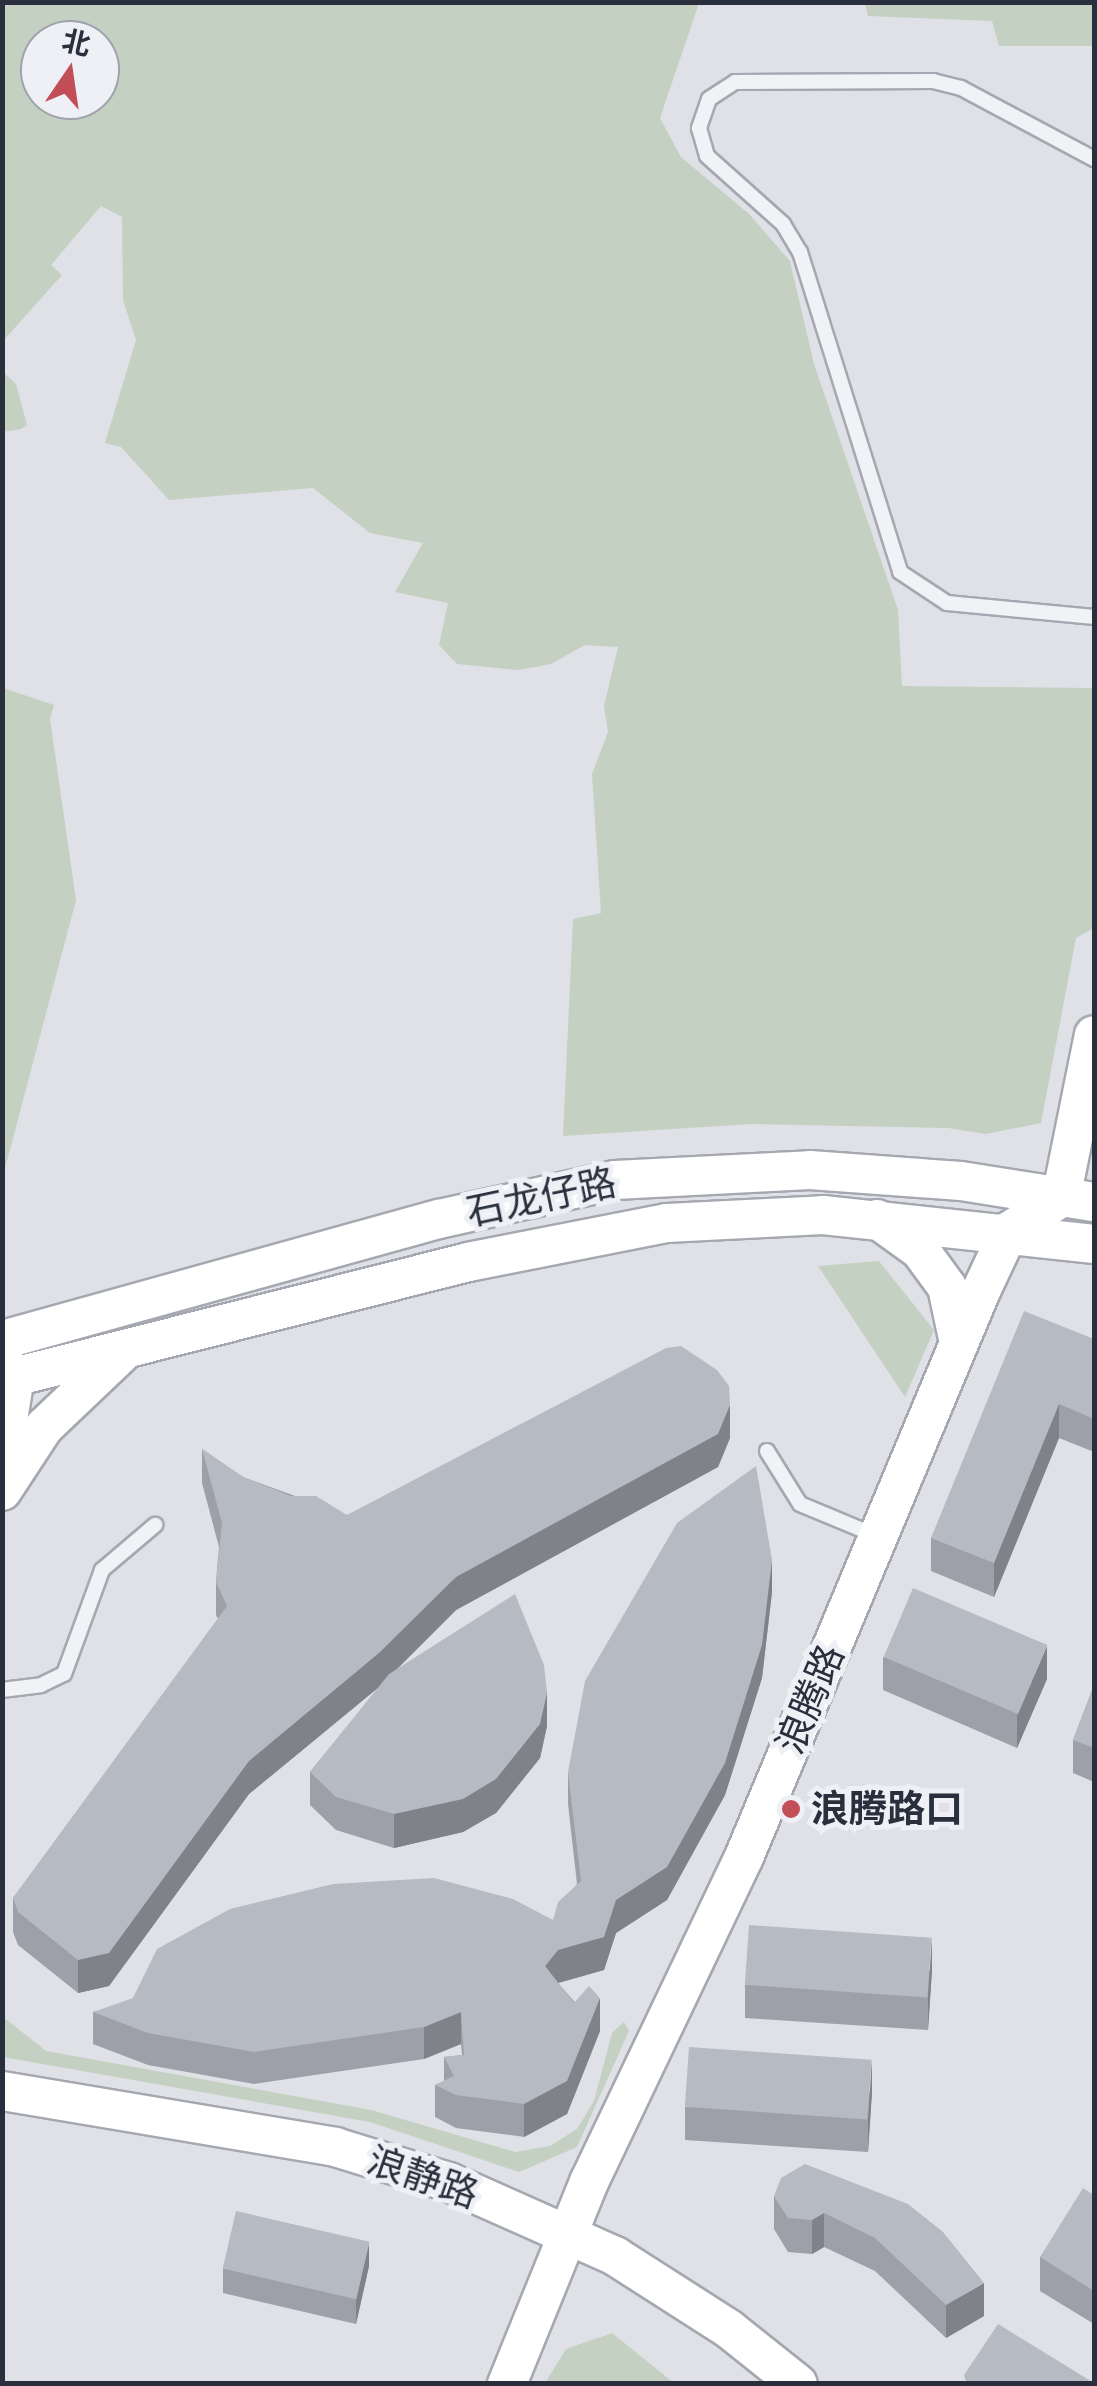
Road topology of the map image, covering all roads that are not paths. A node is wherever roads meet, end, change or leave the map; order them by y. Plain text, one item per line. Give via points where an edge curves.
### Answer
1 (1094, 159) edge
2 (1094, 617) edge
3 (1094, 1035) edge
4 (1078, 1200) edge
5 (877, 1219) junction
6 (1010, 1231) junction
7 (1094, 1244) edge
8 (2, 1340) edge
9 (959, 1346) junction
10 (126, 1350) junction
11 (7, 1372) edge
12 (767, 1451) dead end
13 (2, 1456) edge
14 (2, 1490) edge
15 (155, 1525) dead end
16 (878, 1536) junction
17 (2, 1690) edge
18 (2, 2092) edge
19 (567, 2235) junction
20 (508, 2384) edge
21 (798, 2384) edge

1 - 2 lane via 961,88 932,81 735,82 708,98 699,128 707,156 783,224 800,252 900,572 947,603
3 - 4 street
4 - 6 street
4 - 8 street, 石龙仔路 via 961,1181 810,1170 615,1180 439,1219
5 - 6 street, 石龙仔路
5 - 9 street via 920,1250 948,1286
5 - 10 street, 石龙仔路 via 752,1215 622,1230
6 - 7 street, 石龙仔路
6 - 9 street, 浪腾路
9 - 16 street, 浪腾路
10 - 11 street, 石龙仔路
10 - 14 street via 44,1427
11 - 13 street
12 - 16 lane via 800,1504
15 - 17 lane via 91,1588 79,1646 64,1674 41,1686
16 - 19 street, 浪腾路 via 744,1857
18 - 19 street, 浪静路 via 335,2147 449,2182
19 - 20 street, 浪腾路
19 - 21 street, 浪静路 via 690,2304

